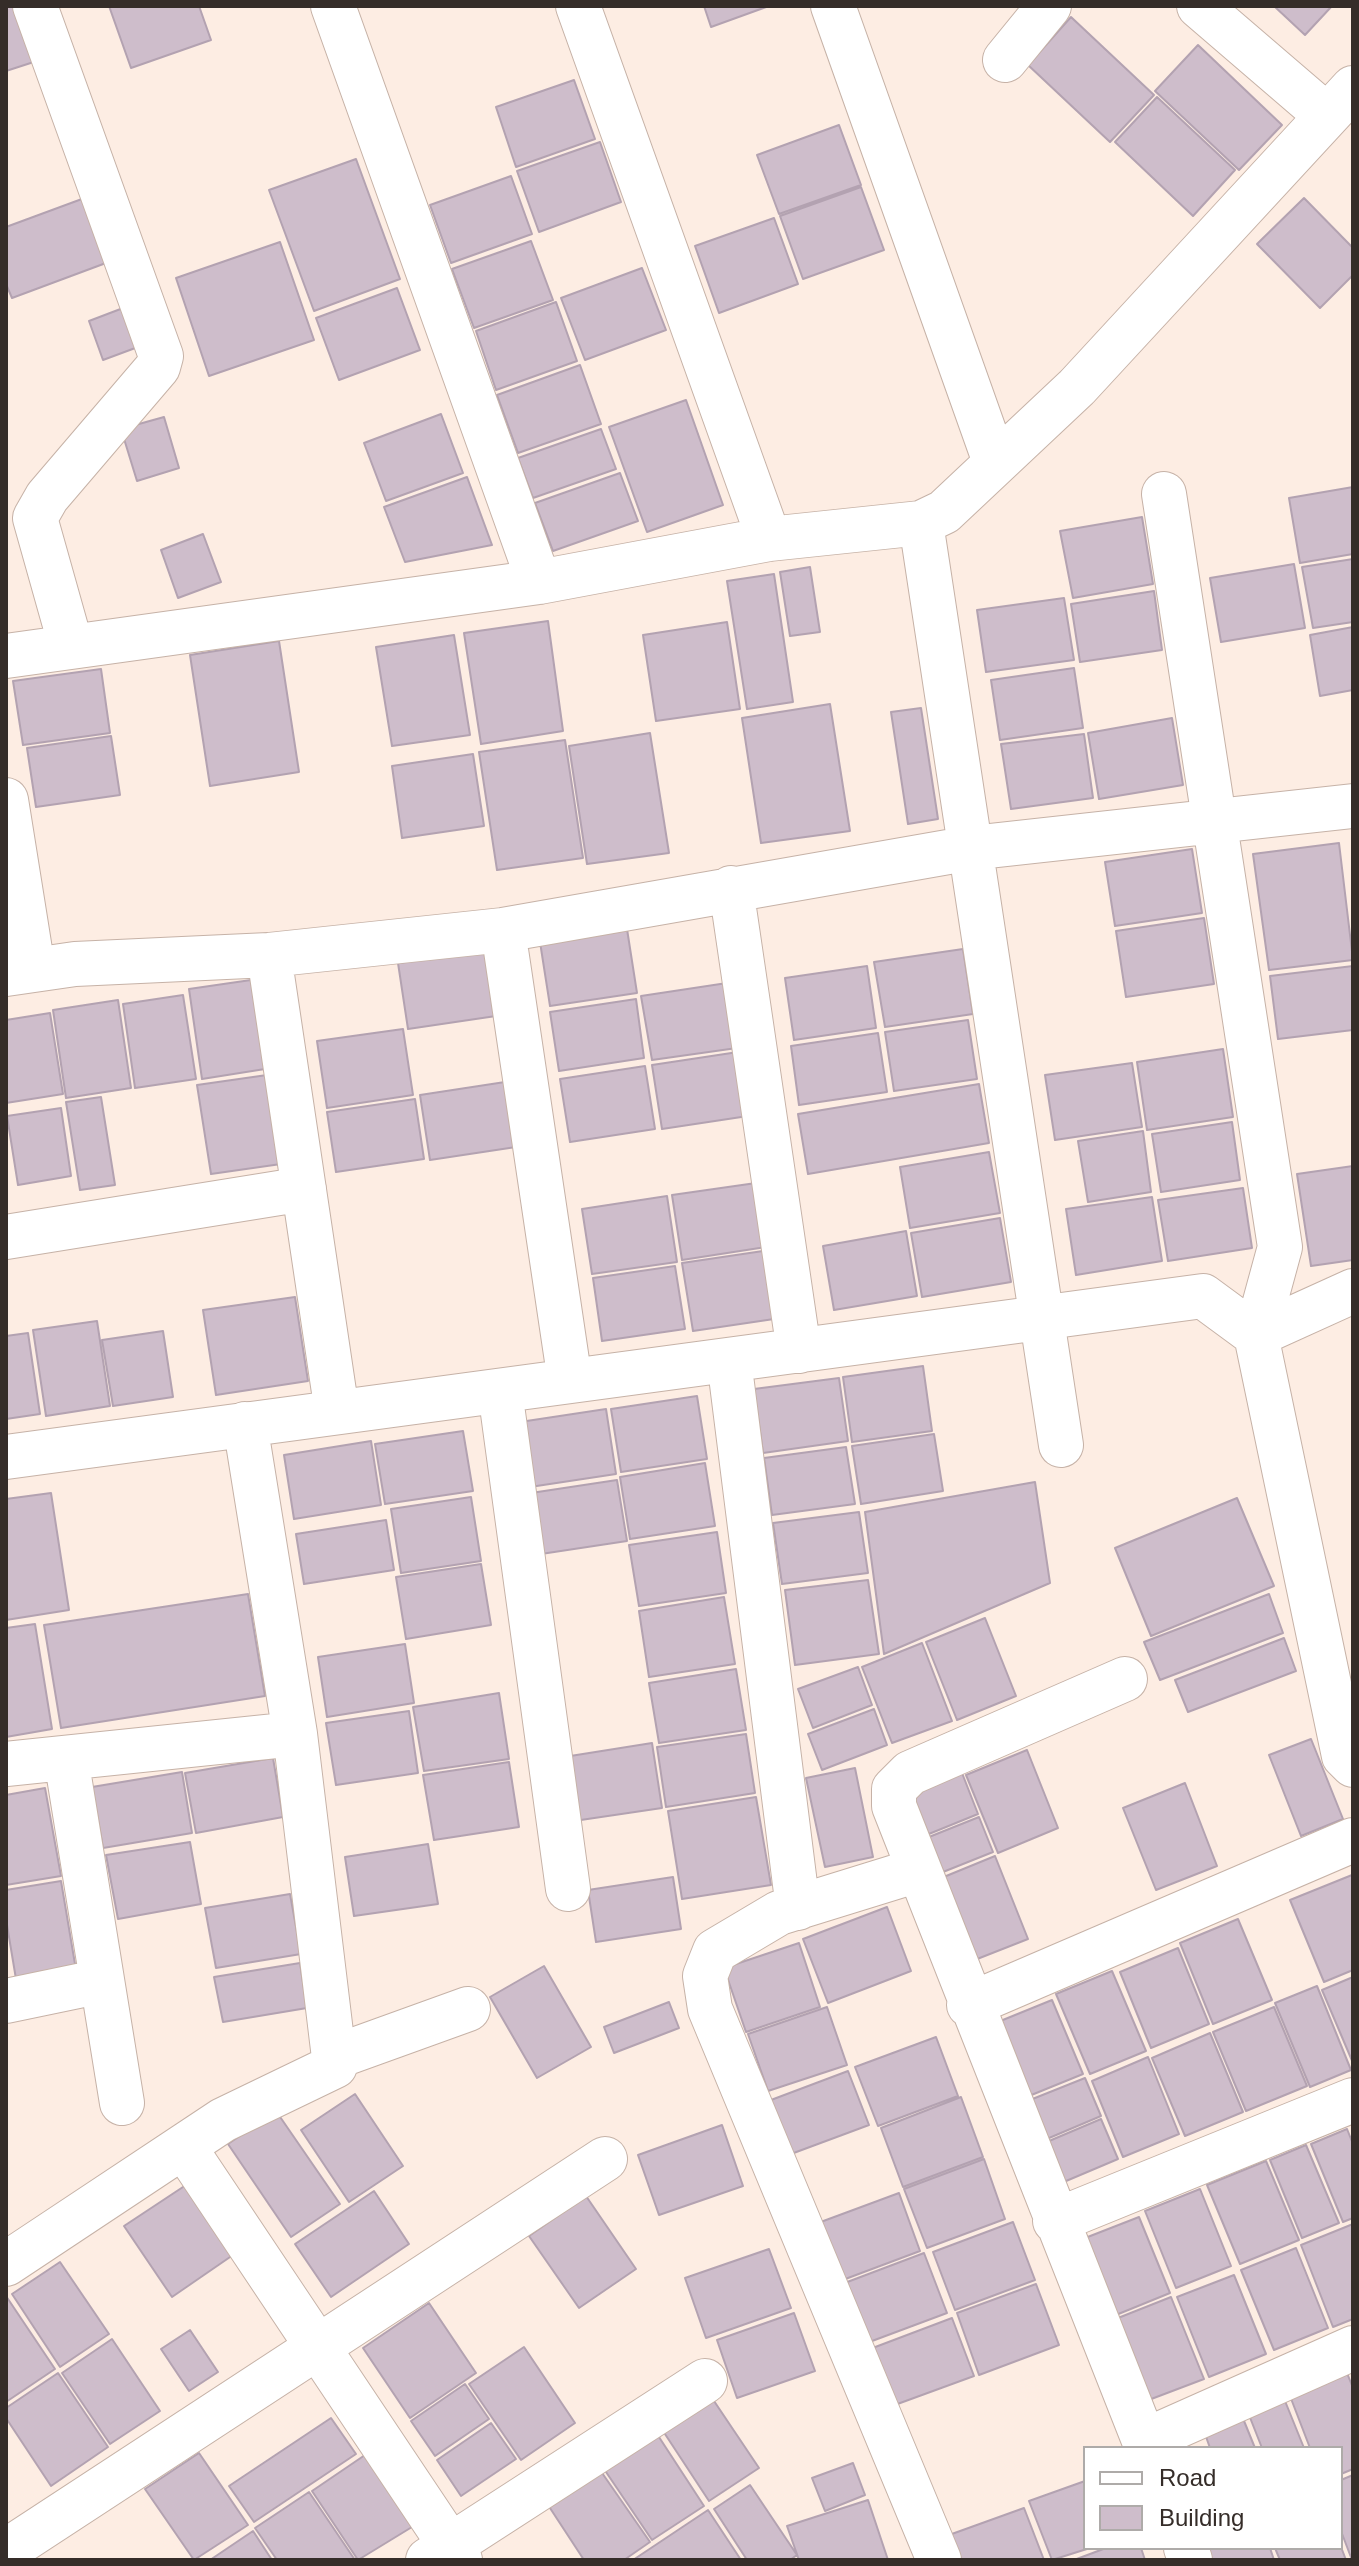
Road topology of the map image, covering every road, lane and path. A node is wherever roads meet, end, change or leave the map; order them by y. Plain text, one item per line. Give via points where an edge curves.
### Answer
1 (35, 6) edge
2 (333, 6) edge
3 (578, 6) edge
4 (833, 6) edge
5 (1049, 6) edge
6 (1199, 6) edge
7 (1005, 60) dead end
8 (1340, 102) edge
9 (995, 462) junction
10 (1164, 494) dead end
11 (921, 523) junction
12 (769, 539) junction
13 (539, 582) junction
14 (71, 646) junction
15 (6, 656) edge
16 (6, 800) edge
17 (1353, 806) edge
18 (1216, 821) junction
19 (971, 848) junction
20 (731, 888) junction
21 (503, 930) junction
22 (269, 955) junction
23 (20, 972) edge
24 (304, 1189) junction
25 (6, 1237) edge
26 (1353, 1291) edge
27 (1042, 1318) junction
28 (1256, 1335) junction
29 (799, 1351) junction
30 (729, 1360) junction
31 (570, 1381) junction
32 (500, 1391) junction
33 (337, 1412) junction
34 (245, 1424) junction
35 (1061, 1445) dead end
36 (6, 1457) edge
37 (1337, 1634) edge
38 (1125, 1679) dead end
39 (295, 1734) junction
40 (66, 1758) junction
41 (6, 1764) edge
42 (1353, 1765) edge
43 (1353, 1840) edge
44 (918, 1870) junction
45 (568, 1889) dead end
46 (798, 1908) junction
47 (102, 1981) junction
48 (6, 2001) edge
49 (969, 2005) junction
50 (468, 2009) dead end
51 (335, 2057) junction
52 (1353, 2100) edge
53 (122, 2103) dead end
54 (184, 2147) junction
55 (605, 2159) dead end
56 (1055, 2221) junction
57 (6, 2264) edge
58 (317, 2347) junction
59 (1353, 2348) edge
60 (705, 2381) dead end
61 (1145, 2445) edge
62 (6, 2551) edge
63 (446, 2555) edge
64 (939, 2560) edge

1 - 14 street via 161,356 158,367 35,518
2 - 13 street
3 - 12 street
4 - 9 street
5 - 7 street
6 - 8 street
8 - 9 street via 1077,387
9 - 11 street via 944,512
10 - 18 street
11 - 12 street
11 - 19 street
12 - 13 street
13 - 14 street
14 - 15 street
16 - 23 street
17 - 18 street
18 - 19 street
18 - 28 street via 1280,1247
19 - 20 street
19 - 27 street
20 - 21 street
20 - 29 street
21 - 22 street
21 - 31 street
22 - 23 street via 75,964
22 - 24 street
24 - 25 street
24 - 33 street
26 - 28 street
27 - 28 street via 1203,1296
27 - 29 street
27 - 35 street
28 - 37 street
29 - 30 street
30 - 31 street
30 - 46 street
31 - 32 street
32 - 33 street
32 - 45 street
33 - 34 street
34 - 36 street
34 - 39 street
37 - 42 street via 1344,1756
38 - 44 street via 910,1773 894,1789 894,1806
39 - 40 street
39 - 51 street
40 - 41 street
40 - 47 street
43 - 49 street
44 - 46 street
44 - 49 street
46 - 64 street via 779,1913 715,1951 705,1976 710,2009
47 - 48 street
47 - 53 street
49 - 56 street
50 - 51 street
51 - 54 street via 335,2066 223,2120
52 - 56 street
54 - 57 street
54 - 58 street
55 - 58 street
56 - 61 street
58 - 62 street
58 - 63 street
59 - 61 street
60 - 63 street

